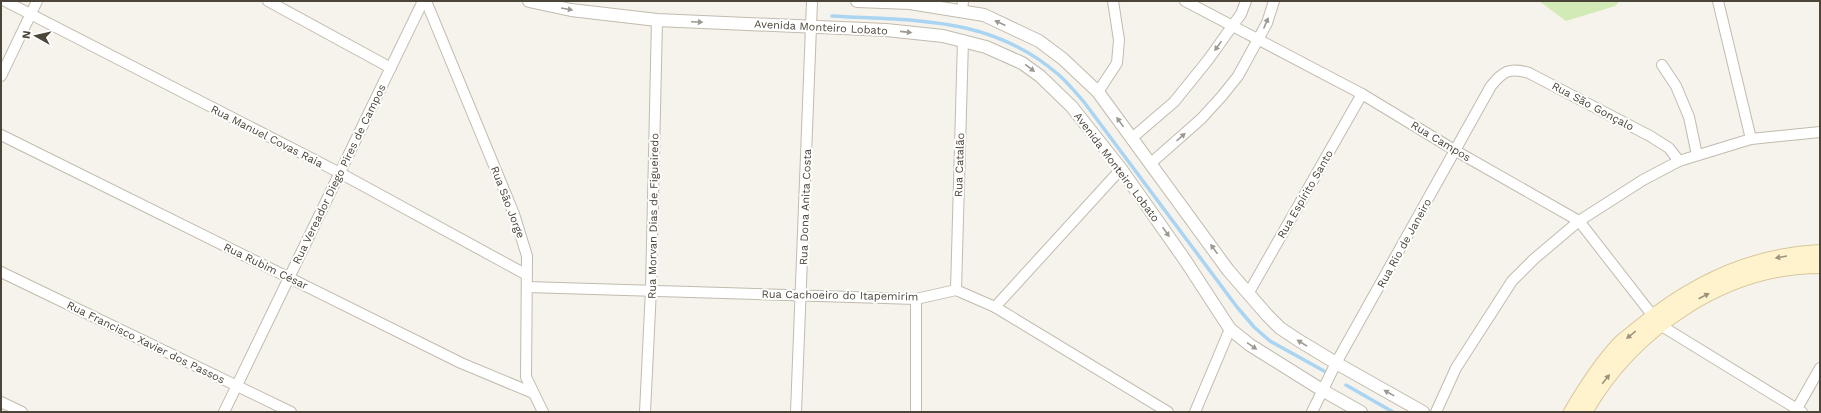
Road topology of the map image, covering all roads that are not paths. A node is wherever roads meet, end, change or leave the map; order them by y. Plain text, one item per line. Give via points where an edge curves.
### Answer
1 (5, 1) edge
2 (37, 1) edge
3 (268, 1) edge
4 (425, 1) edge
5 (529, 1) edge
6 (857, 1) edge
7 (1113, 1) edge
8 (1185, 1) edge
9 (1246, 1) edge
10 (1274, 1) edge
11 (1718, 1) edge
12 (812, 2) edge
13 (963, 6) edge
14 (31, 15) junction
15 (657, 20) junction
16 (812, 25) junction
17 (1233, 25) junction
18 (1259, 39) junction
19 (963, 40) junction
20 (1662, 65) dead end
21 (391, 68) junction
22 (1, 76) edge
23 (1500, 76) joint
24 (1098, 92) junction
25 (1362, 94) junction
26 (1820, 132) edge
27 (1, 135) edge
28 (1132, 138) junction
29 (1751, 139) junction
30 (1456, 151) junction
31 (1697, 155) junction
32 (1679, 161) junction
33 (1151, 163) junction
34 (1121, 169) junction
35 (340, 173) junction
36 (1579, 221) junction
37 (1820, 252) edge
38 (1820, 266) edge
39 (1, 272) edge
40 (526, 275) junction
41 (289, 278) junction
42 (527, 287) junction
43 (651, 289) junction
44 (956, 290) junction
45 (1248, 294) junction
46 (801, 296) junction
47 (916, 299) junction
48 (995, 307) junction
49 (1657, 320) junction
50 (1230, 329) junction
51 (1334, 366) junction
52 (1820, 368) edge
53 (236, 386) junction
54 (1323, 387) junction
55 (533, 393) junction
56 (1, 402) edge
57 (1798, 411) edge
58 (22, 412) edge
59 (224, 412) edge
60 (291, 412) edge
61 (543, 412) edge
62 (645, 412) edge
63 (796, 412) edge
64 (916, 412) edge
65 (1168, 412) edge
66 (1195, 412) edge
67 (1312, 412) edge
68 (1361, 412) edge
69 (1423, 412) edge
70 (1436, 412) edge
71 (1571, 412) edge
72 (1585, 412) edge

1 - 14 street, Rua Manuel Covas Raia
2 - 14 street
3 - 21 street
4 - 21 street, Rua Vereador Diego Pires de Campos
4 - 40 street, Rua São Jorge via 514,214 527,256
5 -> 15 street, Avenida Monteiro Lobato via 570,10
6 - 13 street
7 - 24 street via 1120,40 1117,63
8 - 17 street, Rua Campos
9 - 17 street
18 -> 10 street
11 - 29 street
12 - 16 street, Rua Dona Anita Costa
24 -> 13 street via 1063,59 1039,41
14 - 22 street
14 - 35 street, Rua Manuel Covas Raia
15 -> 16 street, Avenida Monteiro Lobato
15 - 43 street, Rua Morvan Dias de Figueiredo
16 -> 19 street, Avenida Monteiro Lobato via 886,30
16 - 46 street, Rua Dona Anita Costa
17 - 18 street, Rua Campos
17 -> 28 street via 1174,102
18 - 25 street, Rua Campos
33 -> 18 street via 1201,119 1222,96 1238,76
19 -> 34 street, Avenida Monteiro Lobato via 1022,63 1040,76 1072,107
19 - 44 street, Rua Catalão
20 - 31 street via 1676,86 1689,117
21 - 35 street, Rua Vereador Diego Pires de Campos
23 - 30 street, Rua Rio de Janeiro via 1491,86
23 - 32 street, Rua São Gonçalo via 1510,70 1529,73 1650,136 1669,148
28 -> 24 street
25 - 30 street, Rua Campos
25 - 45 street, Rua Espírito Santo
26 - 29 street
27 - 41 street, Rua Rubim César
28 - 33 street
29 - 31 street
30 - 36 street, Rua Campos
30 - 51 street, Rua Rio de Janeiro
31 - 32 street
32 - 36 street via 1643,180
45 -> 33 street
34 - 48 street
34 -> 50 street, Avenida Monteiro Lobato
35 - 40 street, Rua Manuel Covas Raia
35 - 41 street, Rua Vereador Diego Pires de Campos
36 - 49 street, Rua Campos
36 - 70 street via 1512,281 1456,368
37 -> 49 main road via 1767,259 1725,273 1684,294
49 -> 38 main road via 1746,278 1784,268
39 - 53 street, Rua Francisco Xavier dos Passos
40 - 42 street, Rua São Jorge
41 - 53 street, Rua Vereador Diego Pires de Campos
41 - 55 street, Rua Rubim César via 460,363
42 - 43 street, Rua Cachoeiro do Itapemirim
42 - 55 street, Rua São Jorge via 526,378
43 - 46 street, Rua Cachoeiro do Itapemirim
43 - 62 street, Rua Morvan Dias de Figueiredo
44 - 47 street, Rua Cachoeiro do Itapemirim
44 - 48 street
51 -> 45 street via 1280,328
46 - 47 street, Rua Cachoeiro do Itapemirim
46 - 63 street, Rua Dona Anita Costa
47 - 64 street
48 - 65 street
49 - 57 street
49 -> 71 main road via 1620,343 1599,368
72 -> 49 main road via 1598,389
50 -> 54 street, Avenida Monteiro Lobato via 1250,346
50 - 66 street
51 - 54 street, Rua Rio de Janeiro
69 -> 51 street
52 - 57 street
53 - 59 street, Rua Vereador Diego Pires de Campos
53 - 60 street, Rua Francisco Xavier dos Passos
54 - 67 street, Rua Rio de Janeiro
54 - 68 street, Avenida Monteiro Lobato
55 - 61 street, Rua São Jorge
56 - 58 street

